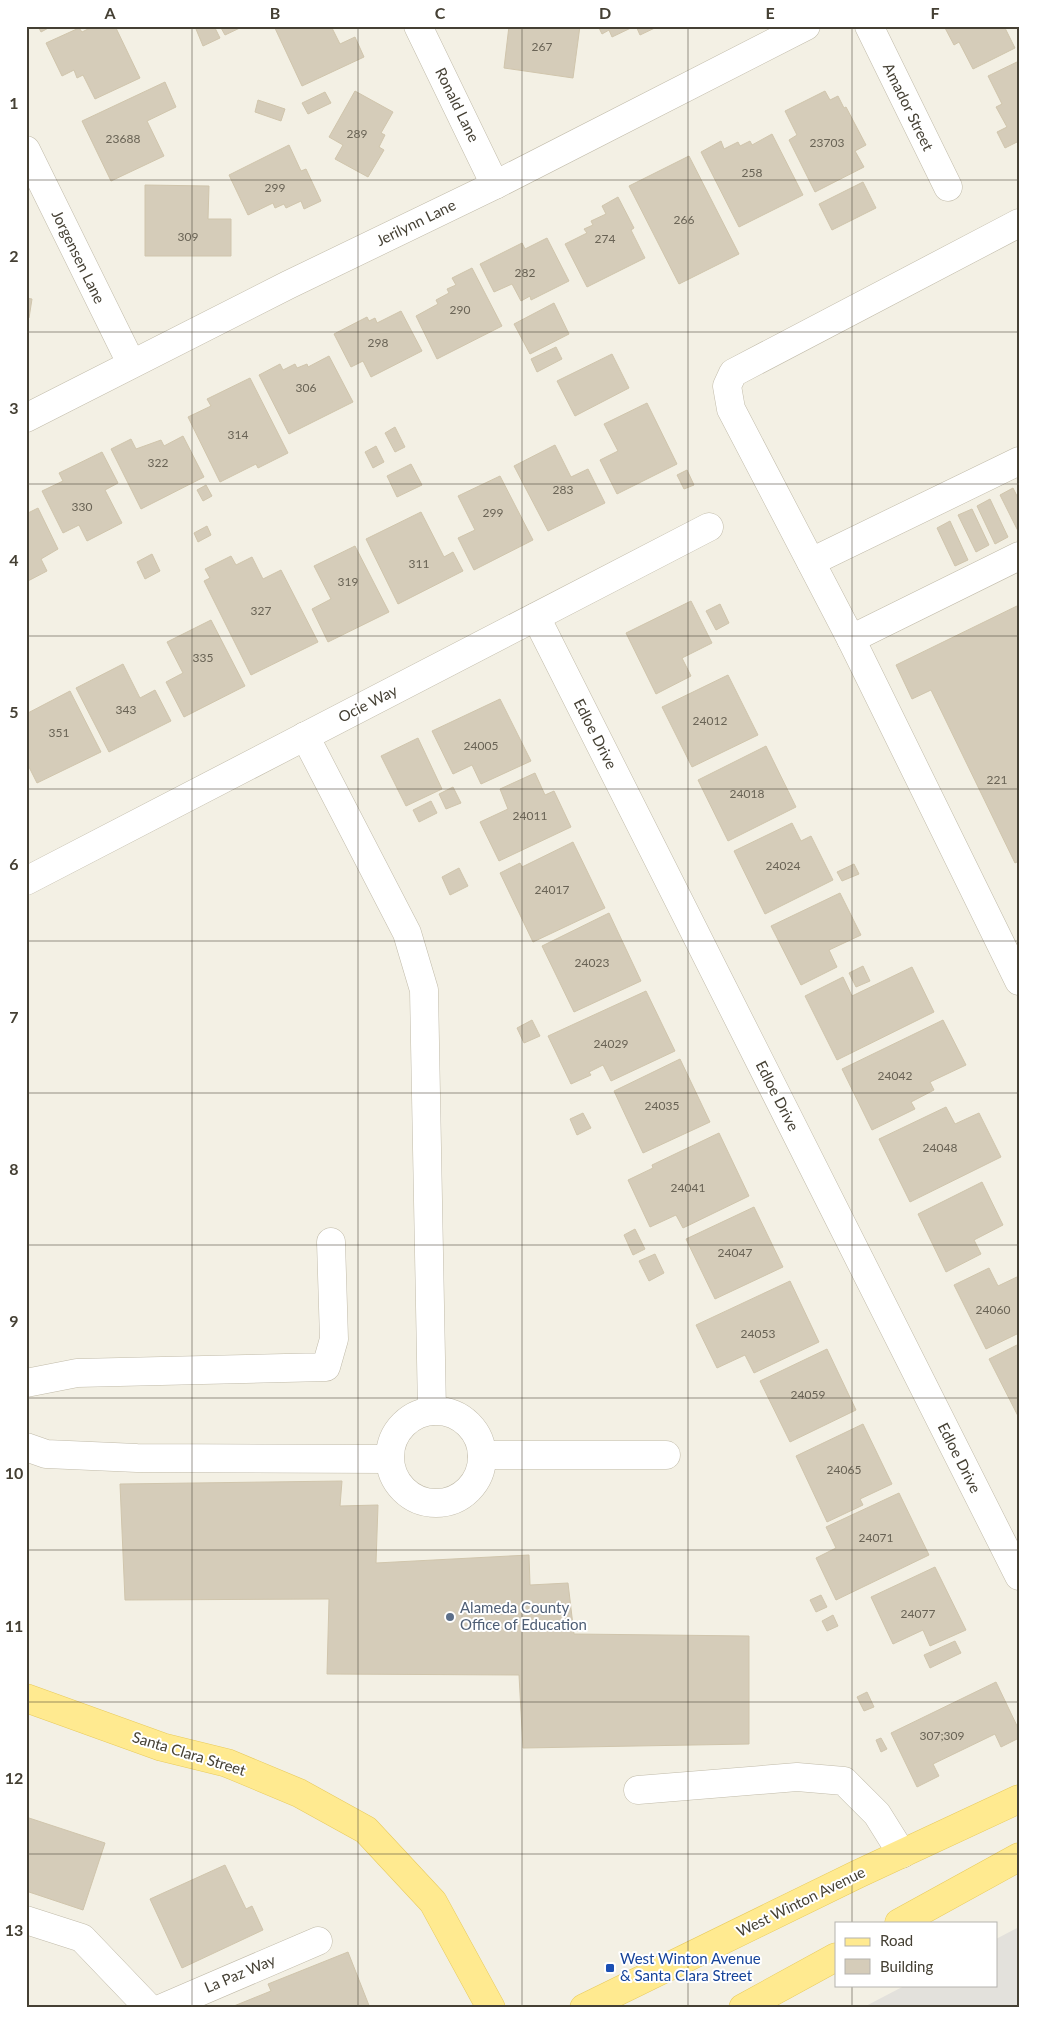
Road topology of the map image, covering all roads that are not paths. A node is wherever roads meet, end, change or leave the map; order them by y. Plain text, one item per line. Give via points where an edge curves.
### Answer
1 (418, 26) edge
2 (806, 26) edge
3 (869, 26) edge
4 (26, 150) edge
5 (495, 185) junction
6 (948, 187) dead end
7 (1019, 223) edge
8 (132, 363) junction
9 (26, 418) edge
10 (1019, 461) edge
11 (709, 527) dead end
12 (1019, 556) edge
13 (811, 562) junction
14 (536, 616) junction
15 (851, 639) junction
16 (304, 736) junction
17 (26, 881) edge
18 (1019, 981) edge
19 (331, 1242) dead end
20 (26, 1383) edge
21 (432, 1411) junction
22 (26, 1447) edge
23 (482, 1455) junction
24 (666, 1455) dead end
25 (389, 1459) junction
26 (1019, 1576) edge
27 (26, 1698) edge
28 (638, 1790) dead end
29 (1019, 1799) edge
30 (902, 1854) junction
31 (1019, 1857) edge
32 (26, 1920) edge
33 (900, 1922) edge
34 (318, 1941) dead end
35 (835, 1958) edge
36 (149, 2008) edge
37 (162, 2008) edge
38 (491, 2008) edge
39 (584, 2008) edge
40 (743, 2008) edge

1 - 5 street, Ronald Lane
2 - 5 street, Jerilynn Lane
3 - 6 street, Amador Street
4 - 8 street, Jorgensen Lane
5 - 8 street, Jerilynn Lane
7 - 13 street via 733,373 727,386 731,409
8 - 9 street, Jerilynn Lane
10 - 13 street
11 - 14 street, Ocie Way
12 - 15 street
13 - 15 street
14 - 16 street, Ocie Way
14 - 26 street, Edloe Drive
15 - 18 street
16 - 17 street, Ocie Way
16 - 21 street via 407,933 424,990
19 - 20 street via 334,1339 326,1367 77,1373
21 - 23 street via 450,1413 467,1423 478,1437
21 - 25 street via 415,1416 401,1427 392,1442
22 - 25 street via 46,1454 138,1458
23 - 24 street
23 - 25 street via 478,1476 466,1492 448,1502 427,1503 408,1495 394,1479
27 - 38 main road, Santa Clara Street via 162,1747 227,1763 299,1793 366,1830 433,1902
28 - 30 street via 796,1778 844,1781 877,1814
29 - 30 main road, West Winton Avenue
30 - 39 main road, West Winton Avenue
31 - 33 main road
32 - 36 street via 82,1938
34 - 37 street, La Paz Way
35 - 40 main road

